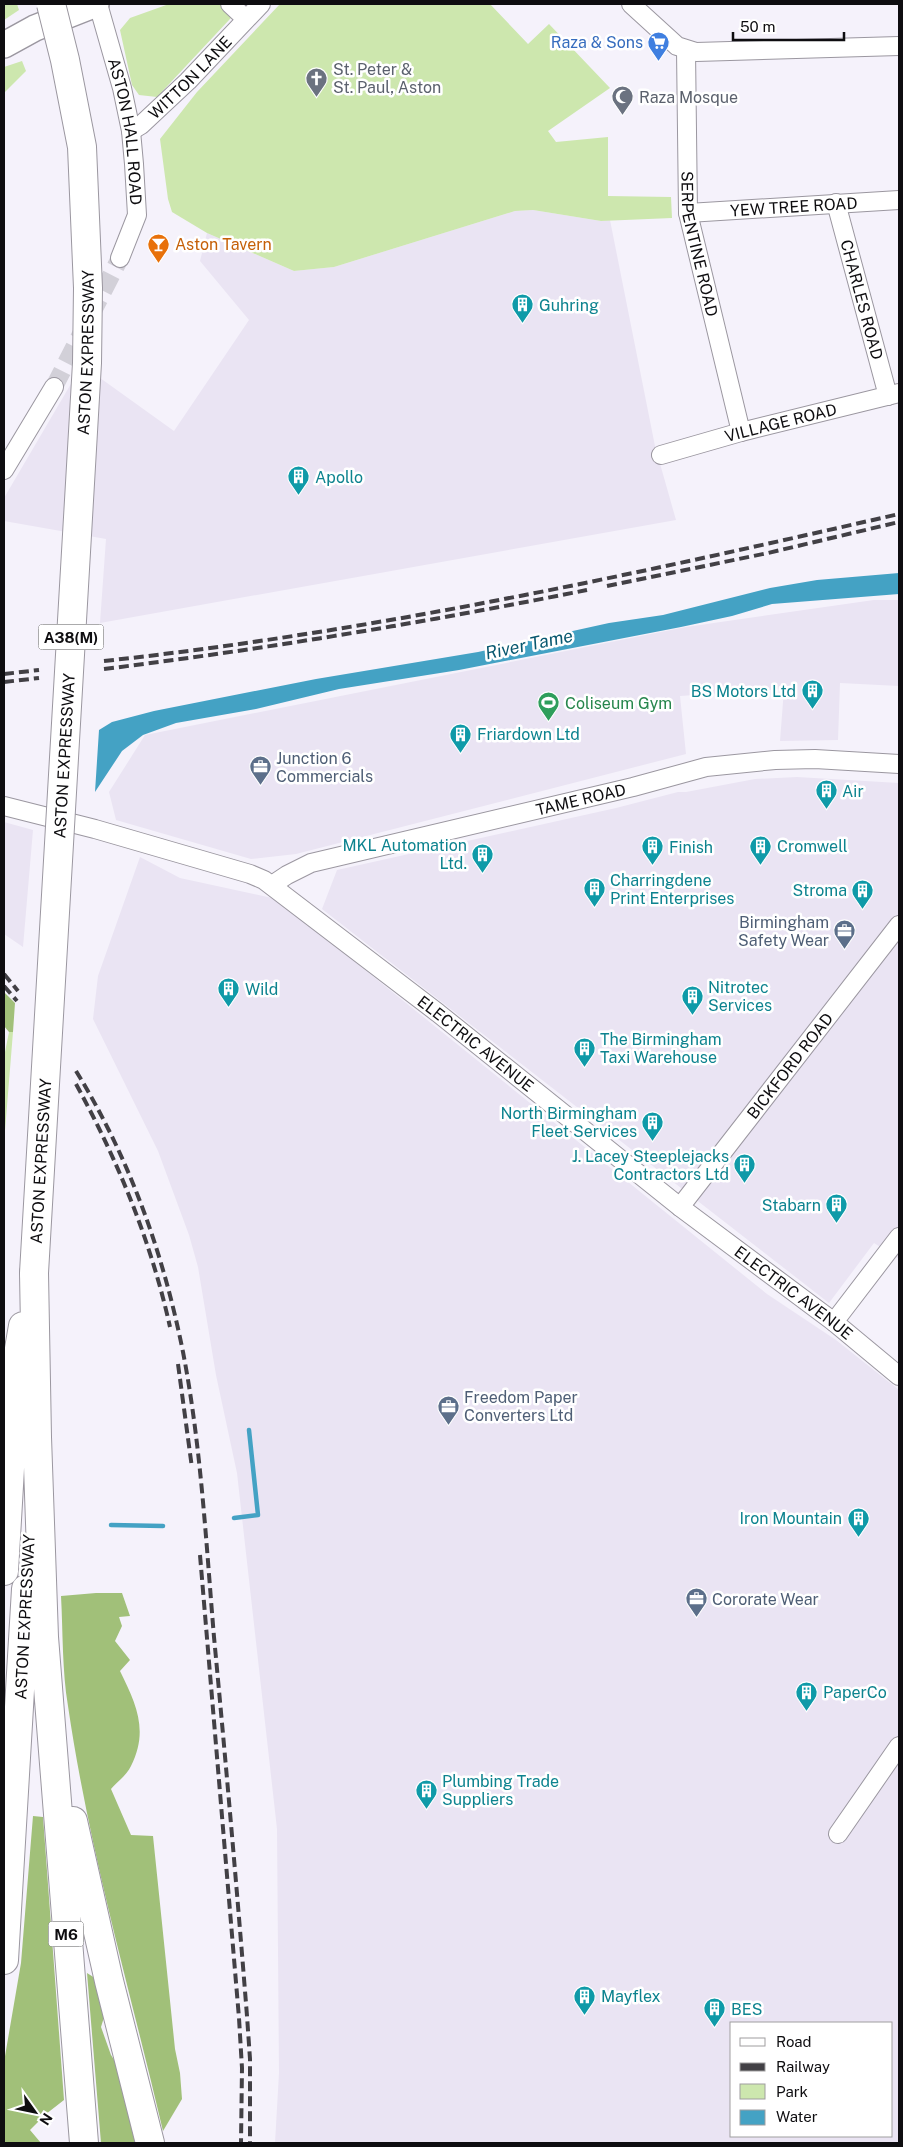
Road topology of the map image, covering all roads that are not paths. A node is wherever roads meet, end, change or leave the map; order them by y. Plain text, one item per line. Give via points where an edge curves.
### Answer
1 (51, 4) edge
2 (97, 4) edge
3 (230, 4) edge
4 (261, 4) edge
5 (631, 4) edge
6 (246, 19) junction
7 (4, 45) edge
8 (899, 46) edge
9 (686, 50) junction
10 (130, 131) junction
11 (899, 200) edge
12 (836, 203) junction
13 (688, 213) junction
14 (120, 258) tunnel mouth
15 (54, 387) tunnel mouth
16 (894, 394) edge
17 (741, 432) junction
18 (662, 455) dead end
19 (4, 470) edge
20 (899, 764) edge
21 (4, 806) edge
22 (272, 885) junction
23 (899, 925) edge
24 (680, 1207) junction
25 (899, 1236) edge
26 (34, 1273) junction
27 (834, 1322) junction
28 (16, 1366) junction
29 (899, 1376) edge
30 (4, 1418) edge
31 (37, 1437) joint
32 (4, 1571) edge
33 (34, 1636) junction
34 (51, 1724) junction
35 (899, 1746) edge
36 (838, 1834) dead end
37 (4, 1960) edge
38 (84, 2143) edge
39 (150, 2143) edge

1 - 26 highway, ASTON EXPRESSWAY / A38(M), bridge via 82,147 88,288 87,362
2 - 7 main road via 35,28
2 - 10 street, ASTON HALL ROAD via 122,88
3 - 6 street
4 - 6 street, WITTON LANE
5 - 9 street via 677,46
6 - 10 street, WITTON LANE via 188,81 141,125
8 - 9 street
9 - 13 street, SERPENTINE ROAD
10 - 14 street, ASTON HALL ROAD via 137,216
11 - 12 street, YEW TREE ROAD
12 - 13 street, YEW TREE ROAD
12 - 16 street, CHARLES ROAD
13 - 17 street, SERPENTINE ROAD
15 - 19 street
16 - 17 street, VILLAGE ROAD
17 - 18 street, VILLAGE ROAD
20 - 22 street, TAME ROAD via 815,759 706,767 623,790 311,863
21 - 22 street, ELECTRIC AVENUE via 250,874
22 - 24 street, ELECTRIC AVENUE via 438,1012
23 - 24 street, BICKFORD ROAD
24 - 27 street, ELECTRIC AVENUE
25 - 27 street
26 - 28 highway, ASTON EXPRESSWAY / A38(M)
26 - 31 highway, ASTON EXPRESSWAY / A38(M)
27 - 29 street, ELECTRIC AVENUE
28 - 30 highway, A38(M)
28 - 32 highway, ASTON EXPRESSWAY / A38(M)
31 - 33 highway, M6
33 - 34 highway, M6
33 - 37 highway, ASTON EXPRESSWAY
34 - 38 highway, M6
34 - 39 highway, M6 via 109,1981
35 - 36 street

